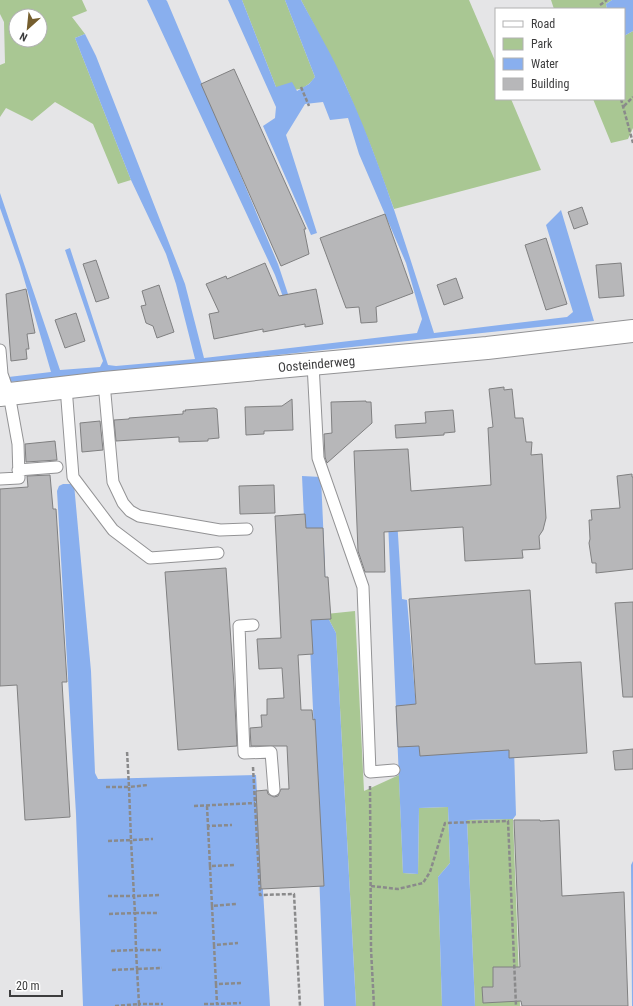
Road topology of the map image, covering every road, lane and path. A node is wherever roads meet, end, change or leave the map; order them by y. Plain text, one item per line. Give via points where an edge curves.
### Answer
1 (607, 0) edge
2 (600, 5) dead end
3 (301, 87) dead end
4 (633, 97) edge
5 (621, 100) edge
6 (309, 106) dead end
7 (624, 106) junction
8 (633, 143) edge
9 (633, 331) edge
10 (0, 350) edge
11 (313, 364) junction
12 (104, 383) junction
13 (4, 387) edge
14 (66, 387) junction
15 (57, 466) dead end
16 (18, 470) junction
17 (0, 479) edge
18 (247, 529) dead end
19 (218, 553) dead end
20 (253, 625) dead end
21 (127, 751) dead end
22 (252, 752) junction
23 (394, 770) dead end
24 (370, 772) junction
25 (148, 785) dead end
26 (106, 787) dead end
27 (129, 787) junction
28 (274, 790) dead end
29 (255, 803) junction
30 (194, 806) dead end
31 (207, 806) junction
32 (232, 825) dead end
33 (208, 826) junction
34 (153, 839) dead end
35 (131, 840) junction
36 (108, 841) dead end
37 (234, 865) dead end
38 (210, 866) junction
39 (370, 886) junction
40 (159, 895) dead end
41 (108, 896) dead end
42 (134, 896) junction
43 (236, 904) dead end
44 (212, 906) junction
45 (135, 913) junction
46 (159, 913) dead end
47 (109, 914) dead end
48 (238, 943) dead end
49 (214, 945) junction
50 (136, 950) junction
51 (161, 950) dead end
52 (111, 951) dead end
53 (162, 968) dead end
54 (137, 969) junction
55 (112, 970) dead end
56 (240, 982) dead end
57 (216, 984) junction
58 (241, 1003) dead end
59 (163, 1004) dead end
60 (204, 1004) dead end
61 (217, 1004) junction
62 (139, 1005) edge
63 (115, 1006) edge
64 (300, 1006) edge
65 (374, 1006) edge
66 (516, 1006) edge

1 - 2 path
3 - 6 path
4 - 7 path
5 - 7 path
7 - 8 path
9 - 11 street, Oosteinderweg
10 - 13 lane
11 - 12 street, Oosteinderweg
11 - 24 lane via 318,458 363,588
12 - 14 street, Oosteinderweg
12 - 18 lane via 113,482 130,511 139,516 220,530
13 - 14 street, Oosteinderweg
13 - 16 lane via 18,444
14 - 19 lane via 73,477 113,530 150,558
15 - 16 lane
16 - 17 lane via 19,478
20 - 22 lane via 239,626 244,753
21 - 27 path
22 - 28 lane via 271,752
22 - 29 path
23 - 24 lane
24 - 39 path
25 - 27 path
26 - 27 path
27 - 35 path
29 - 31 path
29 - 64 path via 260,896 294,894
30 - 31 path
31 - 33 path
32 - 33 path
33 - 38 path
34 - 35 path
35 - 36 path
35 - 42 path
37 - 38 path
38 - 44 path
39 - 65 path
39 - 66 path via 398,889 423,883 430,872 445,823 508,821
40 - 42 path
41 - 42 path
42 - 45 path
43 - 44 path
44 - 49 path
45 - 46 path
45 - 47 path
45 - 50 path
48 - 49 path
49 - 57 path
50 - 51 path
50 - 52 path
50 - 54 path
53 - 54 path
54 - 55 path
54 - 62 path
56 - 57 path
57 - 61 path
58 - 61 path
59 - 62 path
60 - 61 path
62 - 63 path

